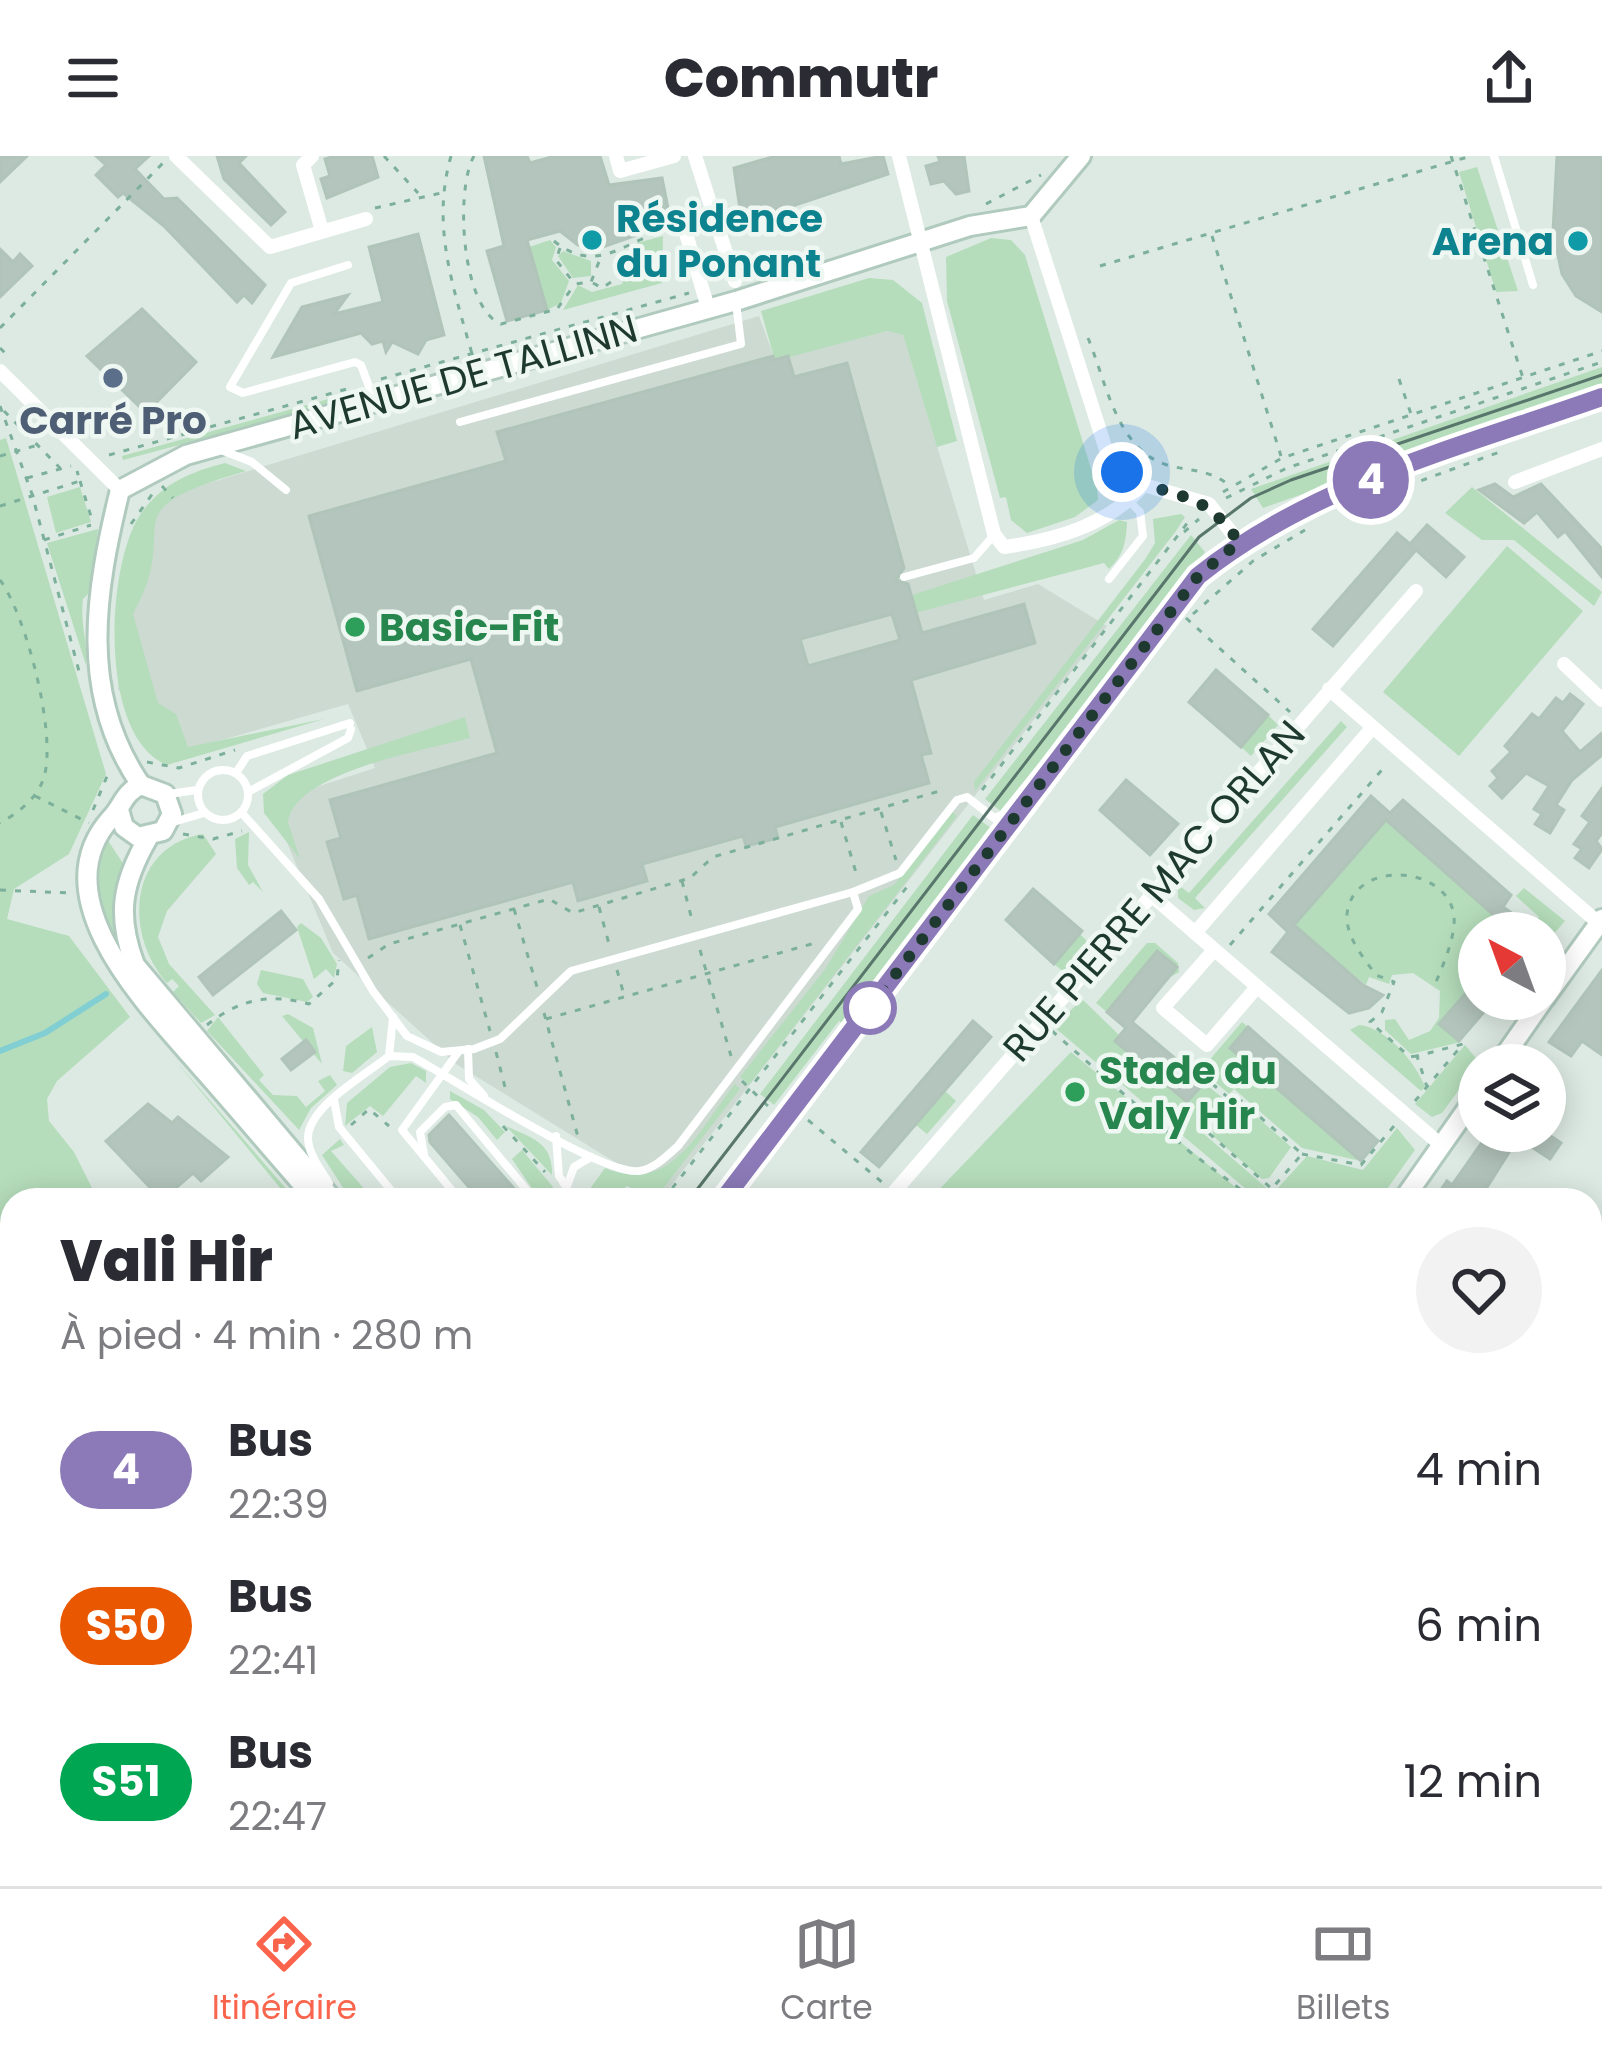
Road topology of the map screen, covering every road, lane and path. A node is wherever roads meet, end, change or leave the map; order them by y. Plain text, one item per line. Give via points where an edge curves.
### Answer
1 (173, 156) edge
2 (312, 156) edge
3 (384, 156) edge
4 (451, 156) edge
5 (474, 156) edge
6 (616, 156) edge
7 (674, 156) edge
8 (695, 156) edge
9 (899, 156) edge
10 (1081, 156) edge
11 (1472, 156) edge
12 (1494, 156) edge
13 (1452, 159) edge
14 (1046, 171) dead end
15 (1014, 192) dead end
16 (442, 193) junction
17 (419, 194) junction
18 (1031, 217) junction
19 (364, 220) joint
20 (683, 223) joint
21 (322, 231) junction
22 (1211, 233) junction
23 (554, 241) dead end
24 (919, 244) junction
25 (561, 247) junction
26 (624, 250) junction
27 (600, 259) junction
28 (348, 265) dead end
29 (1100, 266) dead end
30 (591, 282) junction
31 (575, 284) junction
32 (1533, 285) dead end
33 (735, 291) junction
34 (706, 299) junction
35 (0, 328) edge
36 (1089, 339) dead end
37 (1602, 351) edge
38 (1602, 362) edge
39 (474, 363) junction
40 (0, 371) edge
41 (1399, 379) dead end
42 (1523, 380) junction
43 (371, 392) junction
44 (1602, 397) edge
45 (0, 406) edge
46 (1412, 416) junction
47 (460, 422) dead end
48 (38, 446) junction
49 (214, 447) junction
50 (1514, 447) dead end
51 (1602, 448) edge
52 (15, 452) junction
53 (0, 456) edge
54 (107, 456) dead end
55 (1282, 458) junction
56 (62, 469) junction
57 (27, 478) junction
58 (166, 478) dead end
59 (80, 481) junction
60 (1515, 482) dead end
61 (161, 485) junction
62 (1144, 485) junction
63 (1231, 486) junction
64 (120, 490) junction
65 (286, 490) dead end
66 (1236, 492) junction
67 (32, 494) junction
68 (173, 498) dead end
69 (1130, 501) junction
70 (1363, 502) dead end
71 (0, 506) edge
72 (1211, 506) junction
73 (1309, 527) dead end
74 (111, 529) junction
75 (994, 534) junction
76 (1178, 537) dead end
77 (44, 540) junction
78 (1239, 542) junction
79 (904, 577) dead end
80 (1109, 579) dead end
81 (0, 580) edge
82 (1416, 591) dead end
83 (1564, 664) dead end
84 (84, 688) dead end
85 (1328, 689) junction
86 (1602, 700) edge
87 (1300, 722) junction
88 (1372, 728) junction
89 (257, 753) junction
90 (107, 755) dead end
91 (1387, 764) dead end
92 (1057, 765) junction
93 (130, 767) junction
94 (236, 772) junction
95 (140, 785) junction
96 (197, 790) junction
97 (944, 790) dead end
98 (248, 792) junction
99 (165, 794) junction
100 (35, 796) junction
101 (880, 809) junction
102 (119, 810) junction
103 (241, 812) junction
104 (205, 813) junction
105 (841, 820) junction
106 (87, 822) dead end
107 (0, 824) edge
108 (251, 824) junction
109 (176, 829) junction
110 (148, 838) junction
111 (900, 873) junction
112 (682, 880) junction
113 (0, 890) edge
114 (857, 891) junction
115 (1150, 895) junction
116 (90, 902) junction
117 (514, 909) junction
118 (1601, 923) edge
119 (460, 924) junction
120 (845, 929) junction
121 (1195, 933) junction
122 (696, 936) junction
123 (1217, 953) junction
124 (366, 959) dead end
125 (339, 961) dead end
126 (1566, 970) edge
127 (707, 974) junction
128 (1257, 987) junction
129 (1434, 987) dead end
130 (540, 998) junction
131 (393, 1017) junction
132 (546, 1019) junction
133 (1042, 1022) junction
134 (202, 1029) dead end
135 (493, 1041) junction
136 (464, 1050) junction
137 (389, 1056) junction
138 (1417, 1056) junction
139 (736, 1073) junction
140 (1202, 1074) dead end
141 (445, 1075) junction
142 (1427, 1087) junction
143 (750, 1091) dead end
144 (334, 1100) junction
145 (1231, 1100) junction
146 (494, 1106) junction
147 (369, 1109) dead end
148 (1402, 1116) junction
149 (1458, 1121) edge
150 (789, 1123) junction
151 (390, 1127) dead end
152 (556, 1136) junction
153 (1441, 1145) junction
154 (1302, 1154) junction
155 (424, 1155) junction
156 (592, 1156) junction
157 (565, 1185) junction
158 (306, 1188) edge
159 (326, 1188) edge
160 (330, 1188) edge
161 (389, 1188) edge
162 (450, 1188) edge
163 (525, 1188) edge
164 (564, 1188) edge
165 (733, 1188) edge
166 (745, 1188) edge
167 (889, 1188) edge
168 (897, 1188) edge
169 (1242, 1188) edge
170 (1271, 1188) edge
171 (1273, 1188) edge
172 (1411, 1188) edge

1 - 21 street via 270,247
1 - 35 path
2 - 21 street via 303,165
3 - 17 path
4 - 16 path
5 - 31 path via 462,195 464,229 470,270 492,321 557,309
6 - 7 street via 620,171
8 - 33 street
9 - 24 street
10 - 18 street
11 - 13 path
12 - 32 lane
13 - 22 path
13 - 42 path
14 - 15 path
16 - 17 path
16 - 39 path via 440,237
17 - 19 path via 359,211
18 - 24 street, AVENUE DE TALLINN via 992,220
18 - 62 street via 1103,445 1122,472
19 - 21 street
20 - 26 path
20 - 34 street
22 - 29 path
22 - 55 path
23 - 25 path
24 - 33 street, AVENUE DE TALLINN
24 - 75 street
25 - 27 path
25 - 31 path via 554,256
26 - 27 path
26 - 30 path via 623,274 602,287
27 - 30 path
28 - 43 lane via 291,283 230,387 243,393 355,362
30 - 31 path
33 - 34 street, AVENUE DE TALLINN
33 - 47 lane via 741,344
34 - 39 street, AVENUE DE TALLINN
34 - 39 path
36 - 63 path via 1122,426 1141,451
37 - 42 path
38 - 66 path
39 - 43 street, AVENUE DE TALLINN
39 - 43 path
40 - 64 street
41 - 46 path
42 - 46 path
43 - 49 street, AVENUE DE TALLINN
43 - 54 path
44 - 78 street via 1316,500
45 - 48 path
45 - 52 path
46 - 55 path
48 - 52 path
48 - 56 path
49 - 64 street, AVENUE DE TALLINN via 160,465
49 - 65 lane via 252,462
50 - 70 path
51 - 60 street
52 - 53 path
52 - 57 path
55 - 63 path
56 - 57 path
56 - 59 path via 75,465
57 - 67 path
58 - 61 path
59 - 67 path
59 - 77 path via 93,524
61 - 68 path
61 - 74 path via 127,532
62 - 69 street
62 - 72 street
63 - 66 path
63 - 72 path
64 - 74 street
66 - 72 path
67 - 71 path
67 - 77 path
69 - 75 street via 1045,542 1004,547
69 - 80 lane via 1143,536
72 - 76 path
72 - 78 street
73 - 87 path via 1253,561 1190,621
74 - 93 street via 97,689
75 - 79 lane via 974,558
77 - 84 path
78 - 92 street via 1198,576
81 - 100 path via 20,618 44,727 47,752
82 - 85 street, RUE PIERRE MAC ORLAN
83 - 86 street
85 - 87 street, RUE PIERRE MAC ORLAN
85 - 88 street
87 - 115 street, RUE PIERRE MAC ORLAN
88 - 118 street
88 - 121 street, RUE PIERRE MAC ORLAN
89 - 93 path via 254,744 179,768 152,760
89 - 94 lane
89 - 98 lane via 350,726 348,738
90 - 93 path via 111,772
91 - 123 path
92 - 111 lane via 1040,768 994,818 967,797 957,800
92 - 150 street
93 - 95 street
94 - 96 lane via 212,771
94 - 98 lane
95 - 99 street
95 - 102 street
96 - 99 lane
96 - 104 lane
97 - 101 path
98 - 103 lane
99 - 109 street
100 - 106 path
100 - 107 path
101 - 105 path
101 - 111 path
102 - 110 street via 130,833
102 - 116 street via 92,850
103 - 104 lane via 226,820
103 - 108 lane
104 - 109 lane
105 - 112 path via 713,857
105 - 114 path
108 - 109 path via 230,836
108 - 131 lane via 319,899
109 - 110 street
110 - 159 street via 122,888 135,965
111 - 114 lane
112 - 117 path via 573,913 549,899
112 - 122 path
113 - 116 path via 74,893
114 - 120 lane via 858,909
114 - 122 lane
115 - 121 street
115 - 133 street, RUE PIERRE MAC ORLAN
116 - 158 street via 124,975
117 - 119 path
117 - 130 path
118 - 126 street
119 - 124 path via 389,944
119 - 135 path
120 - 127 path via 836,921 815,944
120 - 139 lane
121 - 123 street
122 - 127 path
122 - 130 lane via 571,971
123 - 128 street
123 - 128 street via 1163,1008 1207,1046
125 - 134 path via 337,979 309,1004 267,994
127 - 132 path
127 - 139 path
128 - 148 street
129 - 138 path via 1455,921 1444,893 1408,875 1364,886 1347,910 1348,926 1376,975 1394,982 1370,1022
130 - 132 path
130 - 135 lane
131 - 136 lane via 407,1036 441,1052
131 - 137 lane
132 - 156 path via 579,1139
133 - 168 street, RUE PIERRE MAC ORLAN
133 - 169 path
135 - 136 lane
135 - 146 path via 506,1087 490,1092
136 - 141 lane
136 - 146 lane via 469,1079
137 - 141 lane via 413,1057
137 - 144 lane
138 - 142 path
138 - 142 path via 1463,1044
139 - 156 lane via 660,1162 640,1171
140 - 145 path
141 - 146 lane
141 - 155 lane via 402,1130
142 - 148 path
143 - 150 path
144 - 160 lane via 308,1142
144 - 161 lane via 339,1126
145 - 154 path
145 - 170 path via 1204,1129
146 - 152 lane
146 - 157 path via 499,1121
147 - 151 path
148 - 153 street
148 - 154 path via 1361,1165
149 - 153 street
150 - 165 street
150 - 166 street
150 - 167 path via 809,1120
152 - 156 lane
152 - 157 lane
153 - 172 street
154 - 171 path
155 - 162 lane
155 - 163 lane via 420,1132 456,1105
156 - 157 lane via 579,1160
157 - 164 lane

